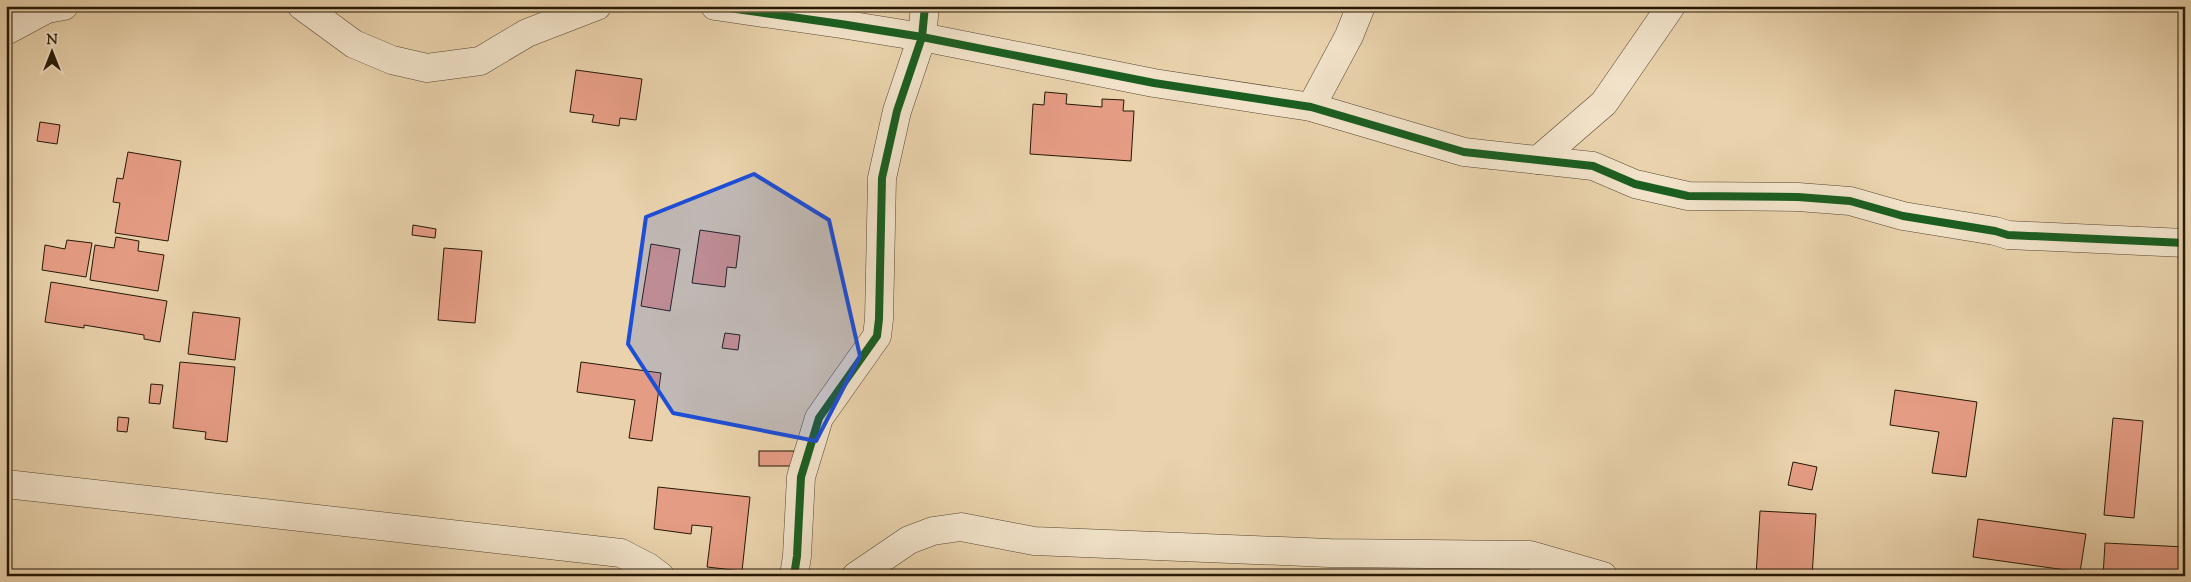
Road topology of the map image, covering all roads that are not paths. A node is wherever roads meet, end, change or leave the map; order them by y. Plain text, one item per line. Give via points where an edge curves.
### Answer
1 (64, 6) edge
2 (302, 6) edge
3 (597, 6) edge
4 (715, 6) edge
5 (924, 6) edge
6 (1361, 6) edge
7 (1671, 6) edge
8 (6, 31) edge
9 (922, 37) junction
10 (1311, 107) junction
11 (1538, 160) junction
12 (2185, 243) edge
13 (6, 484) edge
14 (1529, 565) edge
15 (660, 576) edge
16 (794, 576) edge
17 (856, 576) edge
18 (1603, 576) edge

1 - 8 street via 47,9
2 - 3 street via 354,44 392,60 427,68 480,61 528,33
4 - 9 street
5 - 9 street
6 - 10 street via 1349,36
7 - 11 street via 1604,103
9 - 10 street via 1154,83
9 - 16 street via 897,111 882,178 877,336 819,418 800,477
10 - 11 street via 1464,152
11 - 12 street via 1593,166 1634,184 1688,196 1850,201 1903,216 2008,235
13 - 15 street via 621,553
14 - 17 street via 1044,541 961,527 933,531 909,540
14 - 18 street

